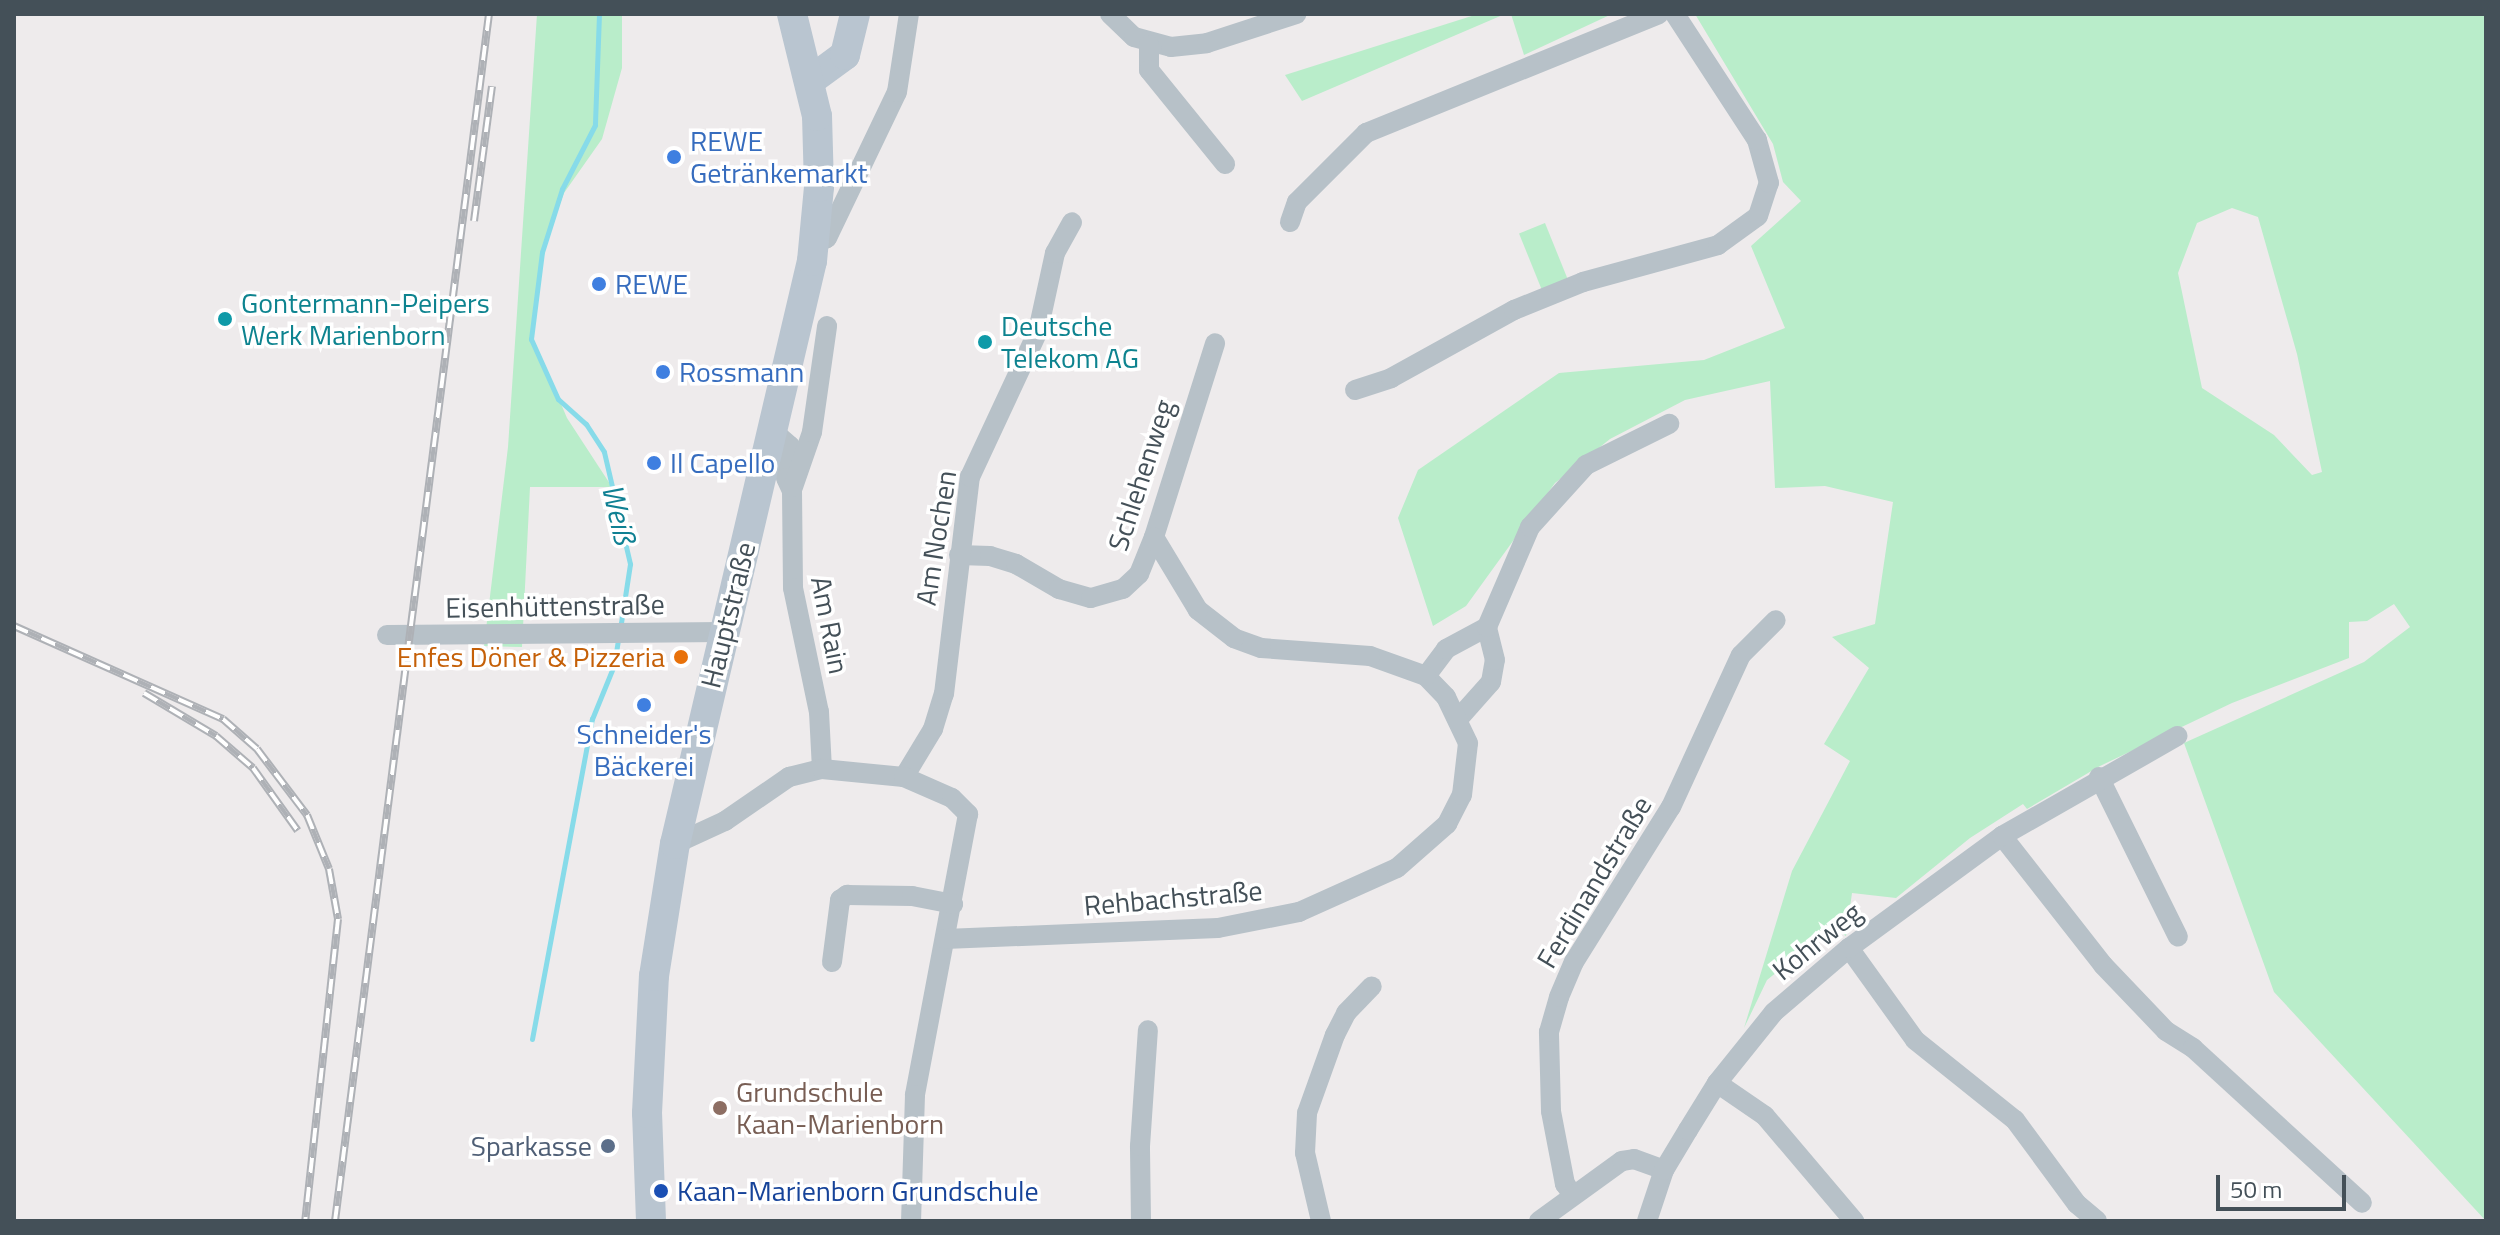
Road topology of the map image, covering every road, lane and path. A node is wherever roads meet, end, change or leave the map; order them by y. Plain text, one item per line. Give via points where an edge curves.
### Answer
1 (792, 14) edge
2 (855, 14) edge
3 (909, 14) edge
4 (1110, 14) edge
5 (1296, 14) edge
6 (1659, 14) edge
7 (1675, 14) edge
8 (1149, 45) junction
9 (811, 80) junction
10 (1225, 164) dead end
11 (1072, 222) dead end
12 (1290, 222) dead end
13 (814, 244) junction
14 (827, 326) dead end
15 (1215, 343) dead end
16 (1355, 390) dead end
17 (1669, 424) dead end
18 (774, 432) junction
19 (792, 491) junction
20 (1154, 537) junction
21 (959, 555) junction
22 (1776, 620) dead end
23 (1487, 627) junction
24 (723, 632) junction
25 (387, 635) dead end
26 (1426, 676) junction
27 (1459, 718) junction
28 (2177, 736) dead end
29 (822, 769) junction
30 (904, 777) junction
31 (2099, 777) junction
32 (2002, 836) junction
33 (675, 844) junction
34 (953, 904) junction
35 (2178, 937) dead end
36 (945, 939) junction
37 (1849, 948) junction
38 (832, 962) dead end
39 (1372, 986) dead end
40 (1148, 1030) dead end
41 (1717, 1083) junction
42 (1664, 1170) junction
43 (1573, 1195) junction
44 (2362, 1203) dead end
45 (651, 1221) edge
46 (911, 1221) edge
47 (1141, 1221) edge
48 (1321, 1221) edge
49 (1539, 1221) edge
50 (1647, 1221) edge
51 (1854, 1221) edge
52 (2097, 1221) edge

1 - 9 main road, Hauptstraße
2 - 9 main road via 845,55
3 - 13 street via 897,92 827,238
4 - 8 street
5 - 8 street via 1207,43
6 - 12 street via 1366,133 1297,202
7 - 16 street via 1757,140 1769,183 1758,216 1718,245 1583,282 1514,310 1391,378
8 - 10 street via 1149,70
9 - 13 main road, Hauptstraße via 819,146
11 - 21 street, Am Nochen via 1055,253 1038,331 970,477
13 - 18 main road, Hauptstraße
14 - 19 street, Am Rain via 812,432
15 - 20 street, Schlehenweg
17 - 23 street via 1605,452 1562,488 1530,527
18 - 19 street, Am Rain via 790,446 786,478
18 - 24 main road, Hauptstraße
19 - 29 street, Am Rain via 793,588 819,712
20 - 21 street, Schlehenweg via 1139,574 1123,589 1091,598 1059,589 1016,564
20 - 26 street via 1198,610 1234,638 1261,648 1370,656
21 - 30 street, Am Nochen via 944,694 933,729
22 - 43 street, Ferdinandstraße via 1741,655 1671,807 1574,962 1559,997 1549,1032 1551,1111 1565,1184
23 - 26 street via 1446,649
23 - 27 street via 1495,668 1482,697
24 - 25 street, Eisenhüttenstraße
24 - 33 main road, Hauptstraße
26 - 27 street, Rehbachstraße
27 - 36 street, Rehbachstraße via 1468,743 1468,767 1462,795 1447,824 1397,868 1345,895 1299,912 1218,928
28 - 31 street, Kohrweg
29 - 30 street
29 - 33 street via 789,777 725,821
30 - 34 street via 952,798 968,814
31 - 32 street, Kohrweg
31 - 35 street
32 - 37 street, Kohrweg
32 - 44 street via 2103,965 2166,1031 2193,1048
33 - 45 main road, Hauptstraße via 654,976 647,1113
34 - 36 street
34 - 38 street via 912,896 847,895 840,900
36 - 46 street via 915,1095
37 - 41 street, Kohrweg via 1774,1012
37 - 52 street via 1915,1040 2015,1120 2077,1204
39 - 48 street via 1346,1013 1307,1113 1305,1153
40 - 47 street
41 - 42 street, Kohrweg
41 - 51 street via 1765,1116
42 - 43 street via 1634,1159 1622,1161
42 - 50 street, Kohrweg
43 - 49 street

